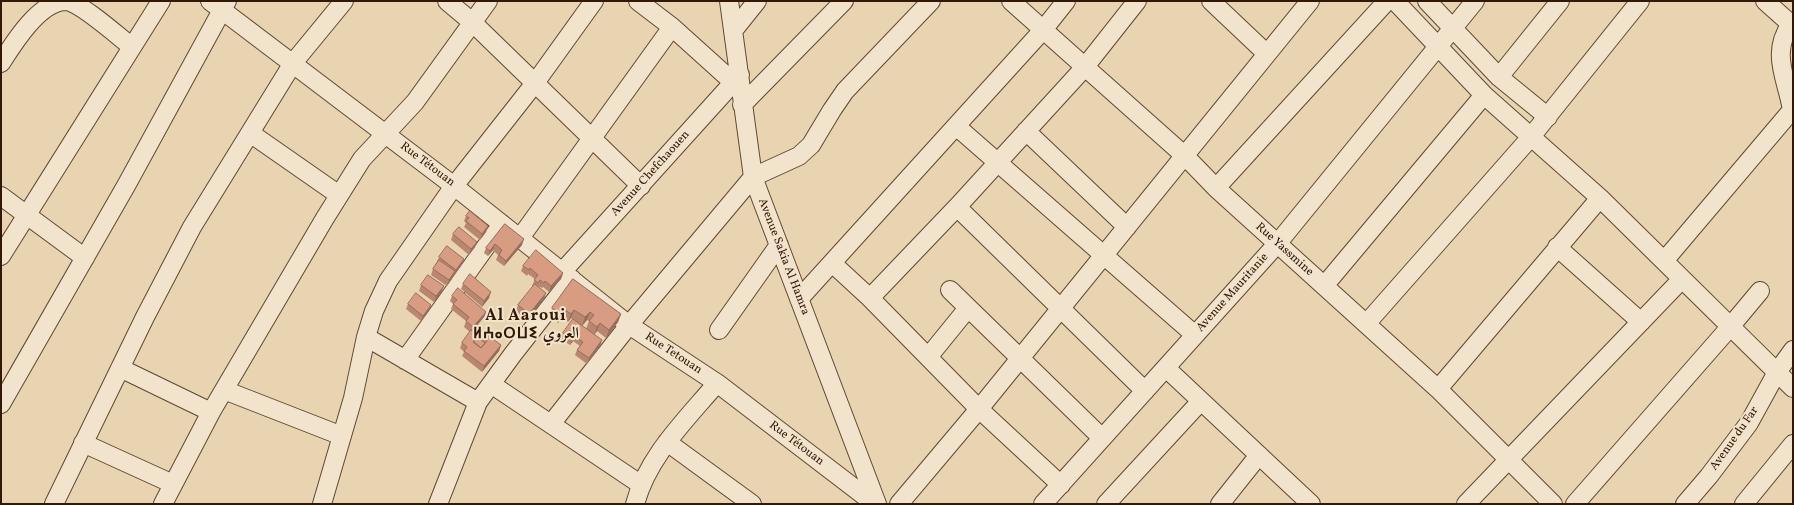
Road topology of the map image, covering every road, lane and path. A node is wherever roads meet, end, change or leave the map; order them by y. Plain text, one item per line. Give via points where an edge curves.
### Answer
1 (67, 1) edge
2 (160, 1) edge
3 (344, 1) edge
4 (446, 1) edge
5 (488, 1) edge
6 (594, 1) edge
7 (638, 1) edge
8 (729, 1) edge
9 (757, 1) edge
10 (844, 1) edge
11 (932, 1) edge
12 (1011, 1) edge
13 (1066, 1) edge
14 (1137, 1) edge
15 (1310, 1) edge
16 (1387, 1) edge
17 (1395, 1) edge
18 (1427, 1) edge
19 (1475, 1) edge
20 (1560, 1) edge
21 (1640, 1) edge
22 (1765, 1) edge
23 (220, 4) edge
24 (1221, 4) edge
25 (472, 22) junction
26 (1792, 25) edge
27 (672, 27) junction
28 (1452, 28) junction
29 (1042, 30) junction
30 (733, 31) junction
31 (132, 47) junction
32 (1439, 48) junction
33 (1267, 54) junction
34 (1786, 60) edge
35 (1, 63) edge
36 (293, 63) junction
37 (1084, 68) junction
38 (1499, 77) junction
39 (737, 79) junction
40 (535, 83) junction
41 (1484, 95) junction
42 (742, 105) junction
43 (1792, 109) edge
44 (1548, 117) junction
45 (956, 126) junction
46 (1026, 131) junction
47 (250, 133) junction
48 (386, 134) junction
49 (592, 138) junction
50 (1530, 138) junction
51 (1185, 156) junction
52 (998, 162) junction
53 (753, 177) junction
54 (454, 186) junction
55 (641, 186) junction
56 (1216, 188) junction
57 (339, 195) junction
58 (1, 196) edge
59 (1600, 198) junction
60 (957, 207) junction
61 (28, 216) junction
62 (502, 224) junction
63 (1127, 227) junction
64 (520, 238) junction
65 (1277, 244) junction
66 (779, 245) junction
67 (1557, 247) junction
68 (1, 256) edge
69 (1103, 256) junction
70 (85, 258) junction
71 (1664, 261) junction
72 (832, 264) junction
73 (567, 276) junction
74 (1682, 279) junction
75 (1324, 286) junction
76 (950, 290) dead end
77 (1760, 291) dead end
78 (870, 298) junction
79 (799, 299) junction
80 (968, 308) junction
81 (1060, 308) junction
82 (1641, 322) junction
83 (1366, 324) junction
84 (629, 325) junction
85 (1730, 327) junction
86 (719, 330) dead end
87 (1195, 335) junction
88 (366, 337) junction
89 (1793, 350) edge
90 (929, 356) junction
91 (1019, 358) junction
92 (405, 360) junction
93 (120, 368) junction
94 (1166, 368) junction
95 (1777, 372) junction
96 (717, 383) junction
97 (491, 384) junction
98 (1793, 388) edge
99 (224, 390) junction
100 (1438, 390) junction
101 (1145, 391) junction
102 (1201, 401) junction
103 (478, 402) junction
104 (1, 404) edge
105 (979, 409) junction
106 (211, 412) junction
107 (551, 424) junction
108 (342, 436) junction
109 (1102, 438) junction
110 (667, 442) junction
111 (83, 443) junction
112 (1793, 444) edge
113 (1259, 455) junction
114 (1508, 461) junction
115 (173, 484) junction
116 (640, 484) junction
117 (1060, 485) junction
118 (54, 504) edge
119 (163, 504) edge
120 (322, 504) edge
121 (438, 504) edge
122 (635, 504) edge
123 (752, 504) edge
124 (876, 504) edge
125 (899, 504) edge
126 (1043, 504) edge
127 (1106, 504) edge
128 (1220, 504) edge
129 (1311, 504) edge
130 (1466, 504) edge
131 (1553, 504) edge
132 (1575, 504) edge
133 (1685, 504) edge
134 (1744, 504) edge

1 - 31 street via 81,8
1 - 35 street via 51,2 39,11
2 - 31 street
3 - 36 street
4 - 25 street
5 - 25 street
6 - 40 street
7 - 27 street
8 - 30 street, Avenue Sakia Al Hamra
9 - 30 street
10 - 42 street
11 - 53 street via 845,91 811,145 799,156
12 - 29 street, Rue Yassmine
13 - 29 street
14 - 37 street
15 - 33 street
16 - 56 street
17 - 32 street
18 - 28 street
19 - 28 street, Avenue Mauritanie
20 - 38 street
21 - 44 street
22 - 26 street
23 - 36 street, Rue Tétouan
23 - 70 street
24 - 33 street
25 - 40 street
25 - 48 street via 415,102
26 - 34 street via 1784,34
27 - 39 street
27 - 49 street
28 - 32 street, Avenue Mauritanie
28 - 38 street
29 - 37 street, Rue Yassmine
29 - 45 street
30 - 39 street, Avenue Sakia Al Hamra
31 - 61 street
32 - 41 street
32 - 65 street, Avenue Mauritanie
33 - 51 street
34 - 43 street
36 - 47 street
36 - 48 street, Rue Tétouan
37 - 46 street
37 - 51 street, Rue Yassmine
38 - 44 street
39 - 42 street, Avenue Sakia Al Hamra
39 - 55 street, Avenue Chefchaouen
40 - 49 street
40 - 54 street
41 - 50 street
41 - 75 street
42 - 53 street, Avenue Sakia Al Hamra
43 - 71 street
44 - 50 street
45 - 52 street
45 - 72 street
46 - 52 street
46 - 63 street
47 - 57 street
47 - 93 street via 192,227
48 - 54 street, Rue Tétouan
48 - 57 street via 362,159
49 - 55 street
49 - 64 street
50 - 59 street
50 - 83 street
51 - 56 street, Rue Yassmine
51 - 63 street
52 - 60 street
52 - 69 street
53 - 66 street, Avenue Sakia Al Hamra
53 - 84 street
54 - 62 street, Rue Tétouan
54 - 88 street via 388,281 374,311
55 - 73 street, Avenue Chefchaouen
56 - 65 street, Rue Yassmine
57 - 99 street
58 - 61 street
59 - 67 street
59 - 71 street
60 - 78 street
60 - 81 street
61 - 68 street
61 - 70 street
62 - 64 street, Rue Tétouan
62 - 92 street
63 - 69 street
64 - 73 street, Rue Tétouan
65 - 75 street, Rue Yassmine
65 - 87 street, Avenue Mauritanie
66 - 79 street, Avenue Sakia Al Hamra
66 - 86 street
67 - 82 street
67 - 100 street
69 - 81 street
69 - 87 street
70 - 104 street
71 - 74 street
72 - 78 street
72 - 79 street
73 - 84 street, Rue Tétouan
73 - 97 street, Avenue Chefchaouen
74 - 82 street
74 - 85 street
75 - 83 street, Rue Yassmine
76 - 80 street
77 - 85 street
78 - 90 street
79 - 124 street, Avenue Sakia Al Hamra
80 - 90 street
80 - 91 street
81 - 91 street
81 - 101 street
82 - 114 street
83 - 100 street, Rue Yassmine
84 - 96 street, Rue Tetouan
84 - 107 street
85 - 95 street
85 - 132 street
87 - 94 street, Avenue Mauritanie
88 - 92 street
88 - 108 street
89 - 95 street, Avenue du Far
90 - 105 street
91 - 105 street
91 - 109 street
92 - 103 street
93 - 106 street
93 - 111 street
94 - 101 street, Avenue Mauritanie
94 - 102 street
95 - 98 street
95 - 133 street, Avenue du Far via 1749,423
96 - 110 street
96 - 124 street, Rue Tétouan
97 - 103 street, Avenue Chefchaouen
97 - 107 street
99 - 106 street
99 - 108 street
100 - 114 street, Rue Yassmine
101 - 109 street, Avenue Mauritanie
102 - 113 street
102 - 127 street
103 - 121 street, Avenue Chefchaouen
105 - 117 street
105 - 125 street
106 - 115 street
107 - 116 street
108 - 120 street
109 - 117 street, Avenue Mauritanie
110 - 116 street
110 - 123 street
111 - 115 street
111 - 118 street
112 - 134 street
113 - 128 street
113 - 129 street
114 - 130 street
114 - 131 street, Rue Yassmine
115 - 119 street
116 - 122 street
117 - 126 street, Avenue Mauritanie

